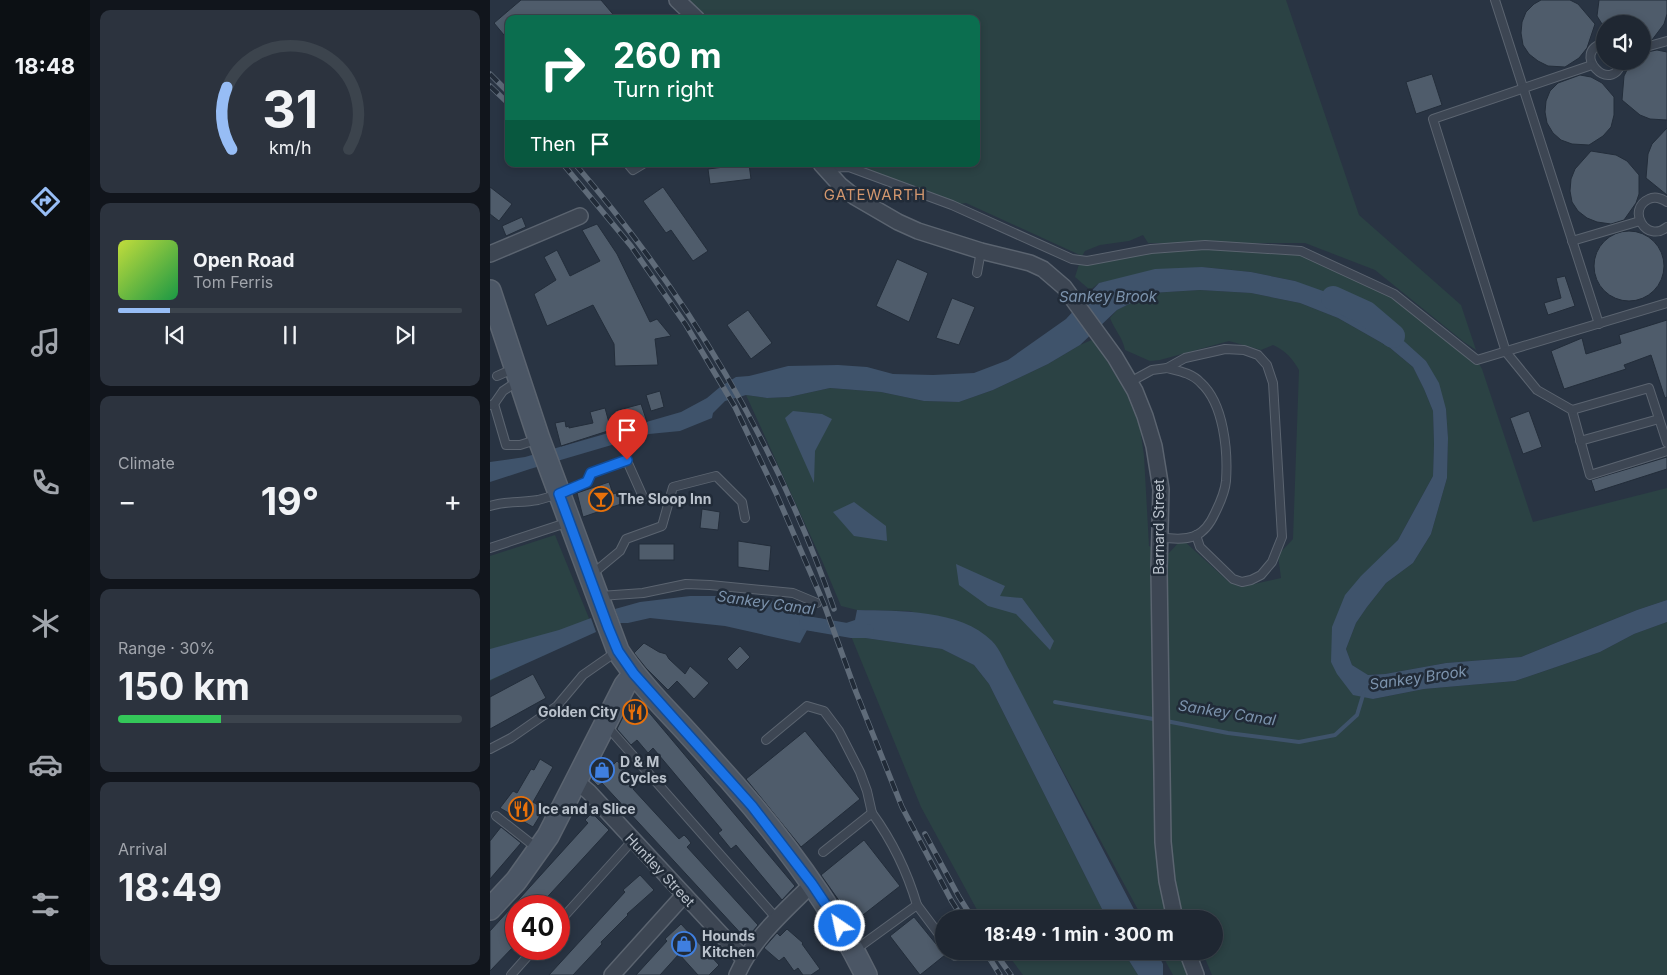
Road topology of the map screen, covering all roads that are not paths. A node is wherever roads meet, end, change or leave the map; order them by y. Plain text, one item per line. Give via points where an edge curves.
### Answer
1 (677, 0) edge
2 (1495, 0) edge
3 (694, 15) edge
4 (1667, 41) edge
5 (1651, 45) edge
6 (1596, 47) edge
7 (1592, 65) junction
8 (1596, 70) edge
9 (1596, 70) edge
10 (1617, 70) edge
11 (1524, 87) junction
12 (824, 167) edge
13 (849, 167) edge
14 (1667, 202) edge
15 (580, 216) dead end
16 (1640, 221) junction
17 (1667, 227) edge
18 (1572, 241) junction
19 (982, 251) junction
20 (490, 254) edge
21 (977, 273) dead end
22 (490, 291) edge
23 (1667, 302) edge
24 (1599, 324) junction
25 (1506, 352) junction
26 (1167, 368) junction
27 (511, 375) junction
28 (1130, 382) junction
29 (492, 405) edge
30 (1572, 410) junction
31 (1659, 419) junction
32 (1580, 441) junction
33 (1667, 443) edge
34 (544, 451) junction
35 (1667, 451) edge
36 (559, 494) junction
37 (644, 499) dead end
38 (490, 506) edge
39 (745, 518) dead end
40 (569, 522) junction
41 (1196, 535) junction
42 (1161, 537) junction
43 (490, 548) edge
44 (590, 576) junction
45 (817, 603) dead end
46 (602, 612) junction
47 (618, 651) junction
48 (634, 674) junction
49 (605, 724) junction
50 (766, 740) dead end
51 (490, 749) edge
52 (576, 781) junction
53 (872, 813) junction
54 (496, 816) dead end
55 (633, 840) junction
56 (538, 850) junction
57 (823, 852) dead end
58 (812, 884) junction
59 (684, 895) junction
60 (917, 905) junction
61 (490, 909) edge
62 (570, 910) edge
63 (1173, 910) edge
64 (777, 919) junction
65 (935, 929) edge
66 (854, 951) junction
67 (744, 959) junction
68 (524, 960) edge
69 (1190, 960) edge
70 (511, 975) edge
71 (612, 975) edge
72 (736, 975) edge
73 (866, 975) edge
74 (1196, 975) edge

1 - 3 street
2 - 11 lane
4 - 5 lane
6 - 7 lane
7 - 8 lane
7 - 11 lane
9 - 10 lane via 1610,74
11 - 18 lane
11 - 25 lane via 1433,119
12 - 19 street, Barnard Street via 855,197 898,222
13 - 25 lane via 952,205 1080,261 1151,249 1205,245 1301,251 1394,294 1477,360
14 - 16 lane via 1660,198 1645,201 1639,210
15 - 20 street
16 - 17 lane via 1653,232
16 - 18 lane
18 - 24 lane
19 - 21 lane
19 - 28 street, Barnard Street via 1030,263 1043,269 1064,287
22 - 27 street
23 - 24 lane
24 - 25 lane
25 - 30 lane via 1537,390
26 - 28 lane via 1152,370
26 - 41 lane via 1190,374 1202,383 1220,414 1226,452 1226,482 1212,520
26 - 41 lane via 1185,358 1224,350 1244,350 1258,355 1267,365 1273,383 1282,537 1272,562 1261,575 1251,580 1233,579 1200,547
27 - 29 lane
27 - 34 street
28 - 42 street, Barnard Street via 1154,446 1161,490
29 - 34 lane via 506,445
30 - 31 lane via 1650,388
30 - 32 lane
31 - 32 lane
31 - 33 lane
32 - 35 lane via 1590,475
34 - 36 street
36 - 37 lane via 587,482 591,473 627,460
36 - 38 lane
36 - 40 street
39 - 44 lane via 742,502 716,476 673,487 662,526 626,539 620,551
40 - 43 lane
40 - 44 street
41 - 42 lane
42 - 63 street, Barnard Street via 1163,842
44 - 46 street
45 - 46 lane via 793,593 686,584 643,594
46 - 47 street
47 - 48 street
47 - 51 lane via 583,675 556,706
48 - 49 street
48 - 58 street via 732,782
49 - 52 street
49 - 64 lane
50 - 53 lane via 807,706 824,711 852,755
52 - 55 street, Huntley Street
52 - 56 street
53 - 57 lane
53 - 60 lane via 897,850
54 - 56 lane
55 - 59 street, Huntley Street
55 - 62 lane
56 - 61 street
58 - 64 street
58 - 66 street
59 - 67 street, Huntley Street
59 - 71 street
60 - 65 lane
60 - 66 lane
64 - 67 street
66 - 73 street
67 - 72 street
68 - 70 lane
69 - 74 street

